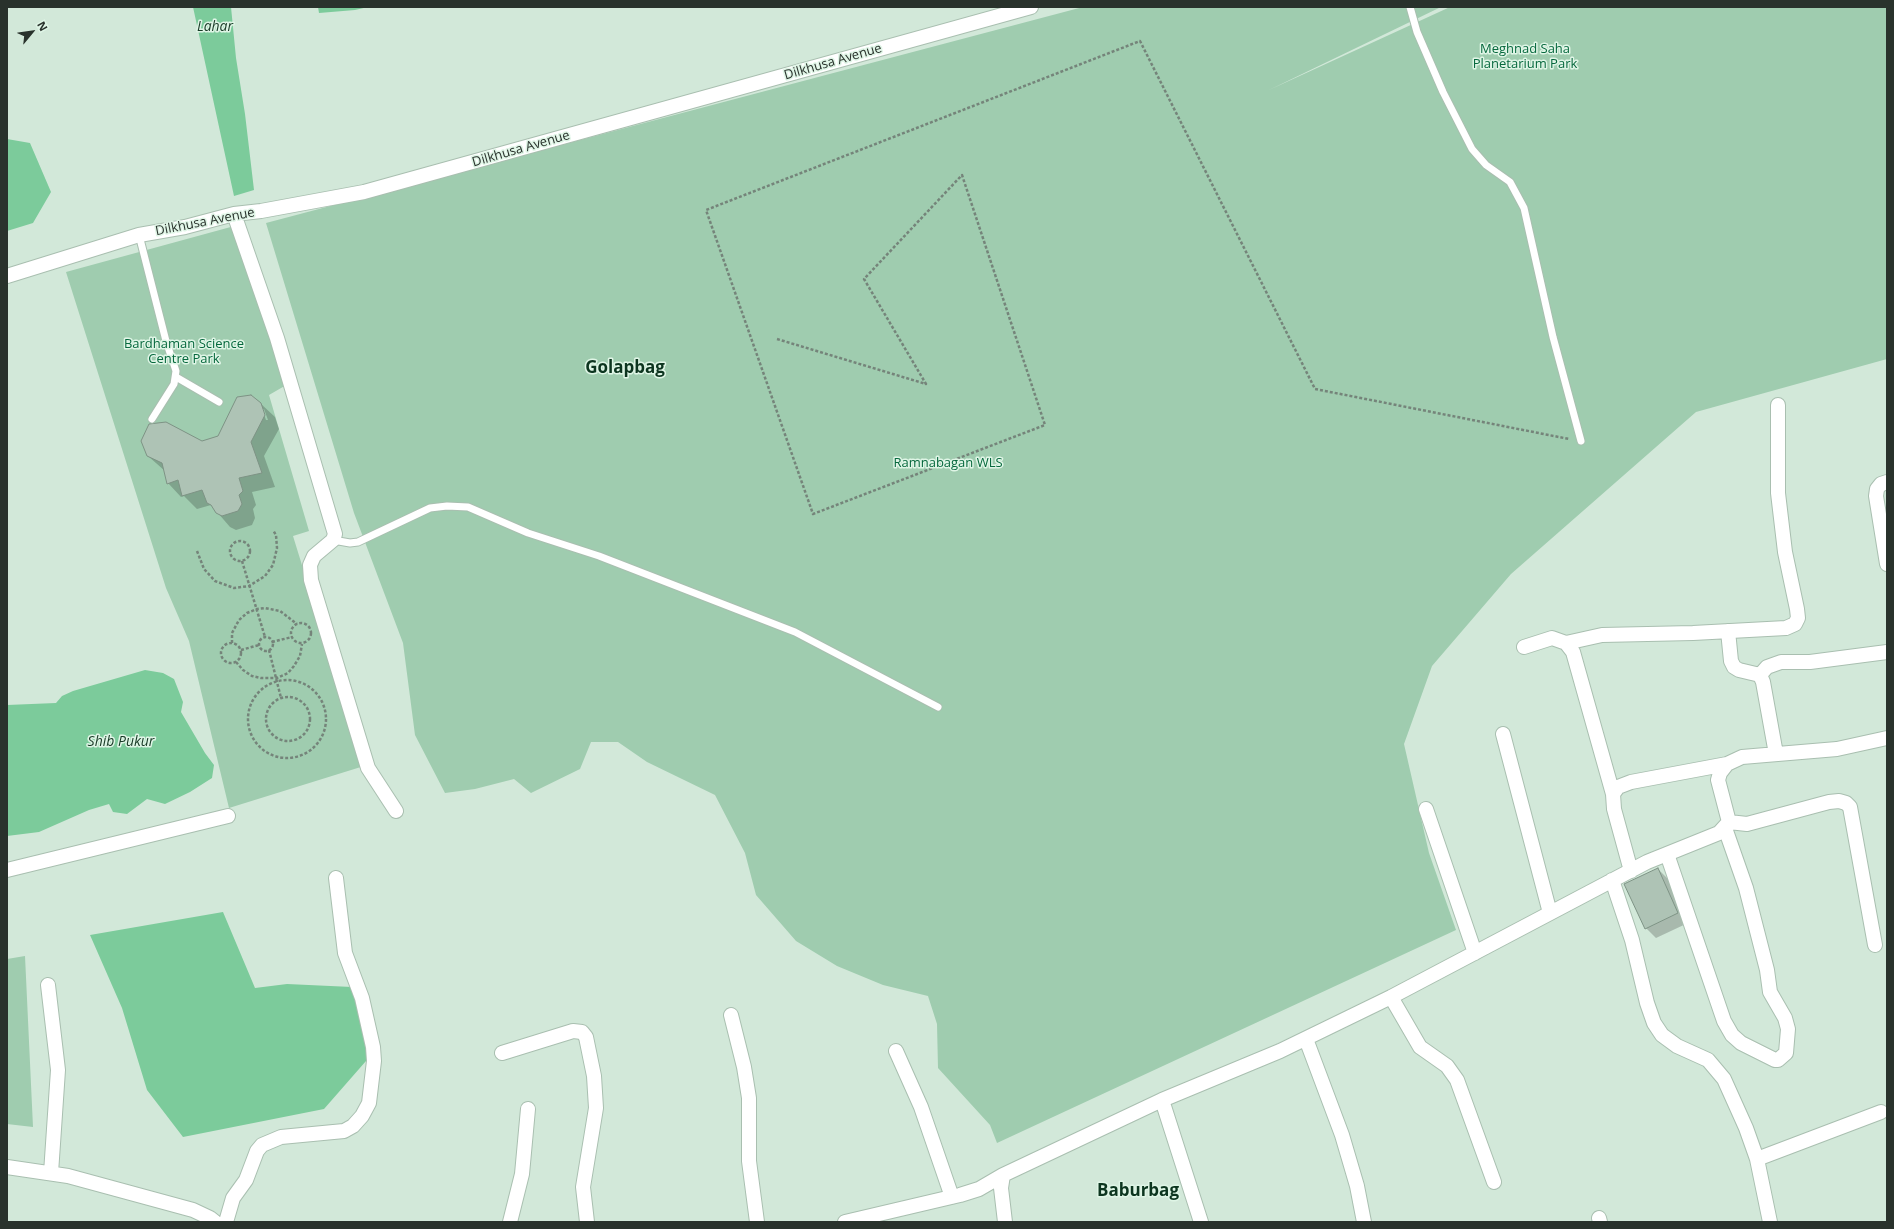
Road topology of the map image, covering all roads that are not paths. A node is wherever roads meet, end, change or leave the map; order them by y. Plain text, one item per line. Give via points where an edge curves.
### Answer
1 (1031, 7) edge
2 (1410, 7) edge
3 (234, 214) junction
4 (139, 235) junction
5 (7, 276) edge
6 (176, 377) junction
7 (218, 402) dead end
8 (1778, 405) dead end
9 (152, 419) dead end
10 (1581, 441) road end
11 (1887, 482) edge
12 (333, 540) junction
13 (1887, 564) edge
14 (1728, 631) junction
15 (1566, 643) junction
16 (1524, 647) dead end
17 (1887, 652) edge
18 (1760, 674) junction
19 (938, 707) dead end
20 (1503, 734) dead end
21 (1887, 738) edge
22 (1776, 754) junction
23 (1727, 764) junction
24 (1613, 794) junction
25 (1426, 809) dead end
26 (396, 811) dead end
27 (228, 816) dead end
28 (1727, 825) junction
29 (1667, 854) junction
30 (7, 870) edge
31 (1631, 871) junction
32 (336, 878) dead end
33 (1612, 880) junction
34 (1550, 913) junction
35 (1875, 945) dead end
36 (1475, 953) junction
37 (48, 985) dead end
38 (1391, 996) junction
39 (731, 1014) dead end
40 (1306, 1039) junction
41 (896, 1051) dead end
42 (502, 1053) dead end
43 (1162, 1100) junction
44 (528, 1109) dead end
45 (1881, 1112) dead end
46 (1757, 1159) junction
47 (7, 1167) edge
48 (51, 1174) junction
49 (1003, 1175) junction
50 (1494, 1182) dead end
51 (952, 1197) junction
52 (850, 1221) edge
53 (215, 1222) edge
54 (226, 1222) edge
55 (510, 1222) edge
56 (587, 1222) edge
57 (757, 1222) edge
58 (1005, 1222) edge
59 (1201, 1222) edge
60 (1364, 1222) edge
61 (1770, 1222) edge

1 - 3 street, Dilkhusa Avenue via 364,192
2 - 10 lane via 1417,32 1472,149 1486,165 1510,182 1524,208 1553,337
3 - 4 street, Dilkhusa Avenue via 185,227
3 - 12 street via 277,338 335,534
4 - 5 street, Dilkhusa Avenue
4 - 6 lane
6 - 7 lane
6 - 9 lane
8 - 14 street via 1778,493 1785,552 1798,618 1795,624 1786,628
11 - 13 street via 1881,484 1876,496
12 - 19 lane via 358,542 430,508 468,507 528,533 598,556 796,632
12 - 26 street via 314,556 310,565 311,580 368,768
14 - 15 street via 1602,635
14 - 18 street via 1734,667
15 - 16 street via 1552,638
15 - 24 street via 1573,652
17 - 18 street via 1810,662 1781,662 1767,667
18 - 22 street
20 - 34 street
21 - 22 street via 1837,748
22 - 23 street via 1742,757
23 - 24 street via 1631,782 1618,787
23 - 28 street via 1720,772 1718,780
24 - 31 street via 1614,809
25 - 36 street
27 - 30 street
28 - 29 street via 1719,833
28 - 29 street via 1746,888 1767,970 1770,992 1785,1018 1788,1029 1786,1053 1778,1060 1741,1043 1732,1035 1724,1021
28 - 35 street via 1746,824 1829,802 1839,801 1850,806
29 - 31 street
31 - 33 street
32 - 54 street via 345,953 362,998 373,1047 369,1103 362,1116 344,1131 281,1137 262,1144 246,1180 233,1198
33 - 34 street
33 - 46 street via 1632,940 1654,1023 1662,1035 1677,1046 1708,1060 1724,1079
34 - 36 street
36 - 38 street
37 - 48 street via 58,1070
38 - 40 street
38 - 50 street via 1420,1047 1447,1066 1457,1080
39 - 57 street via 749,1098 750,1161
40 - 43 street
40 - 60 street via 1342,1135 1357,1186
41 - 51 street via 921,1107
42 - 56 street via 573,1031 582,1032 586,1037 594,1076 596,1108 583,1187
43 - 49 street
43 - 59 street
44 - 55 street via 522,1174
45 - 46 street
46 - 61 street
47 - 48 street
48 - 53 street via 68,1176 193,1210
49 - 51 street via 979,1189
49 - 58 street via 1001,1188
51 - 52 street

